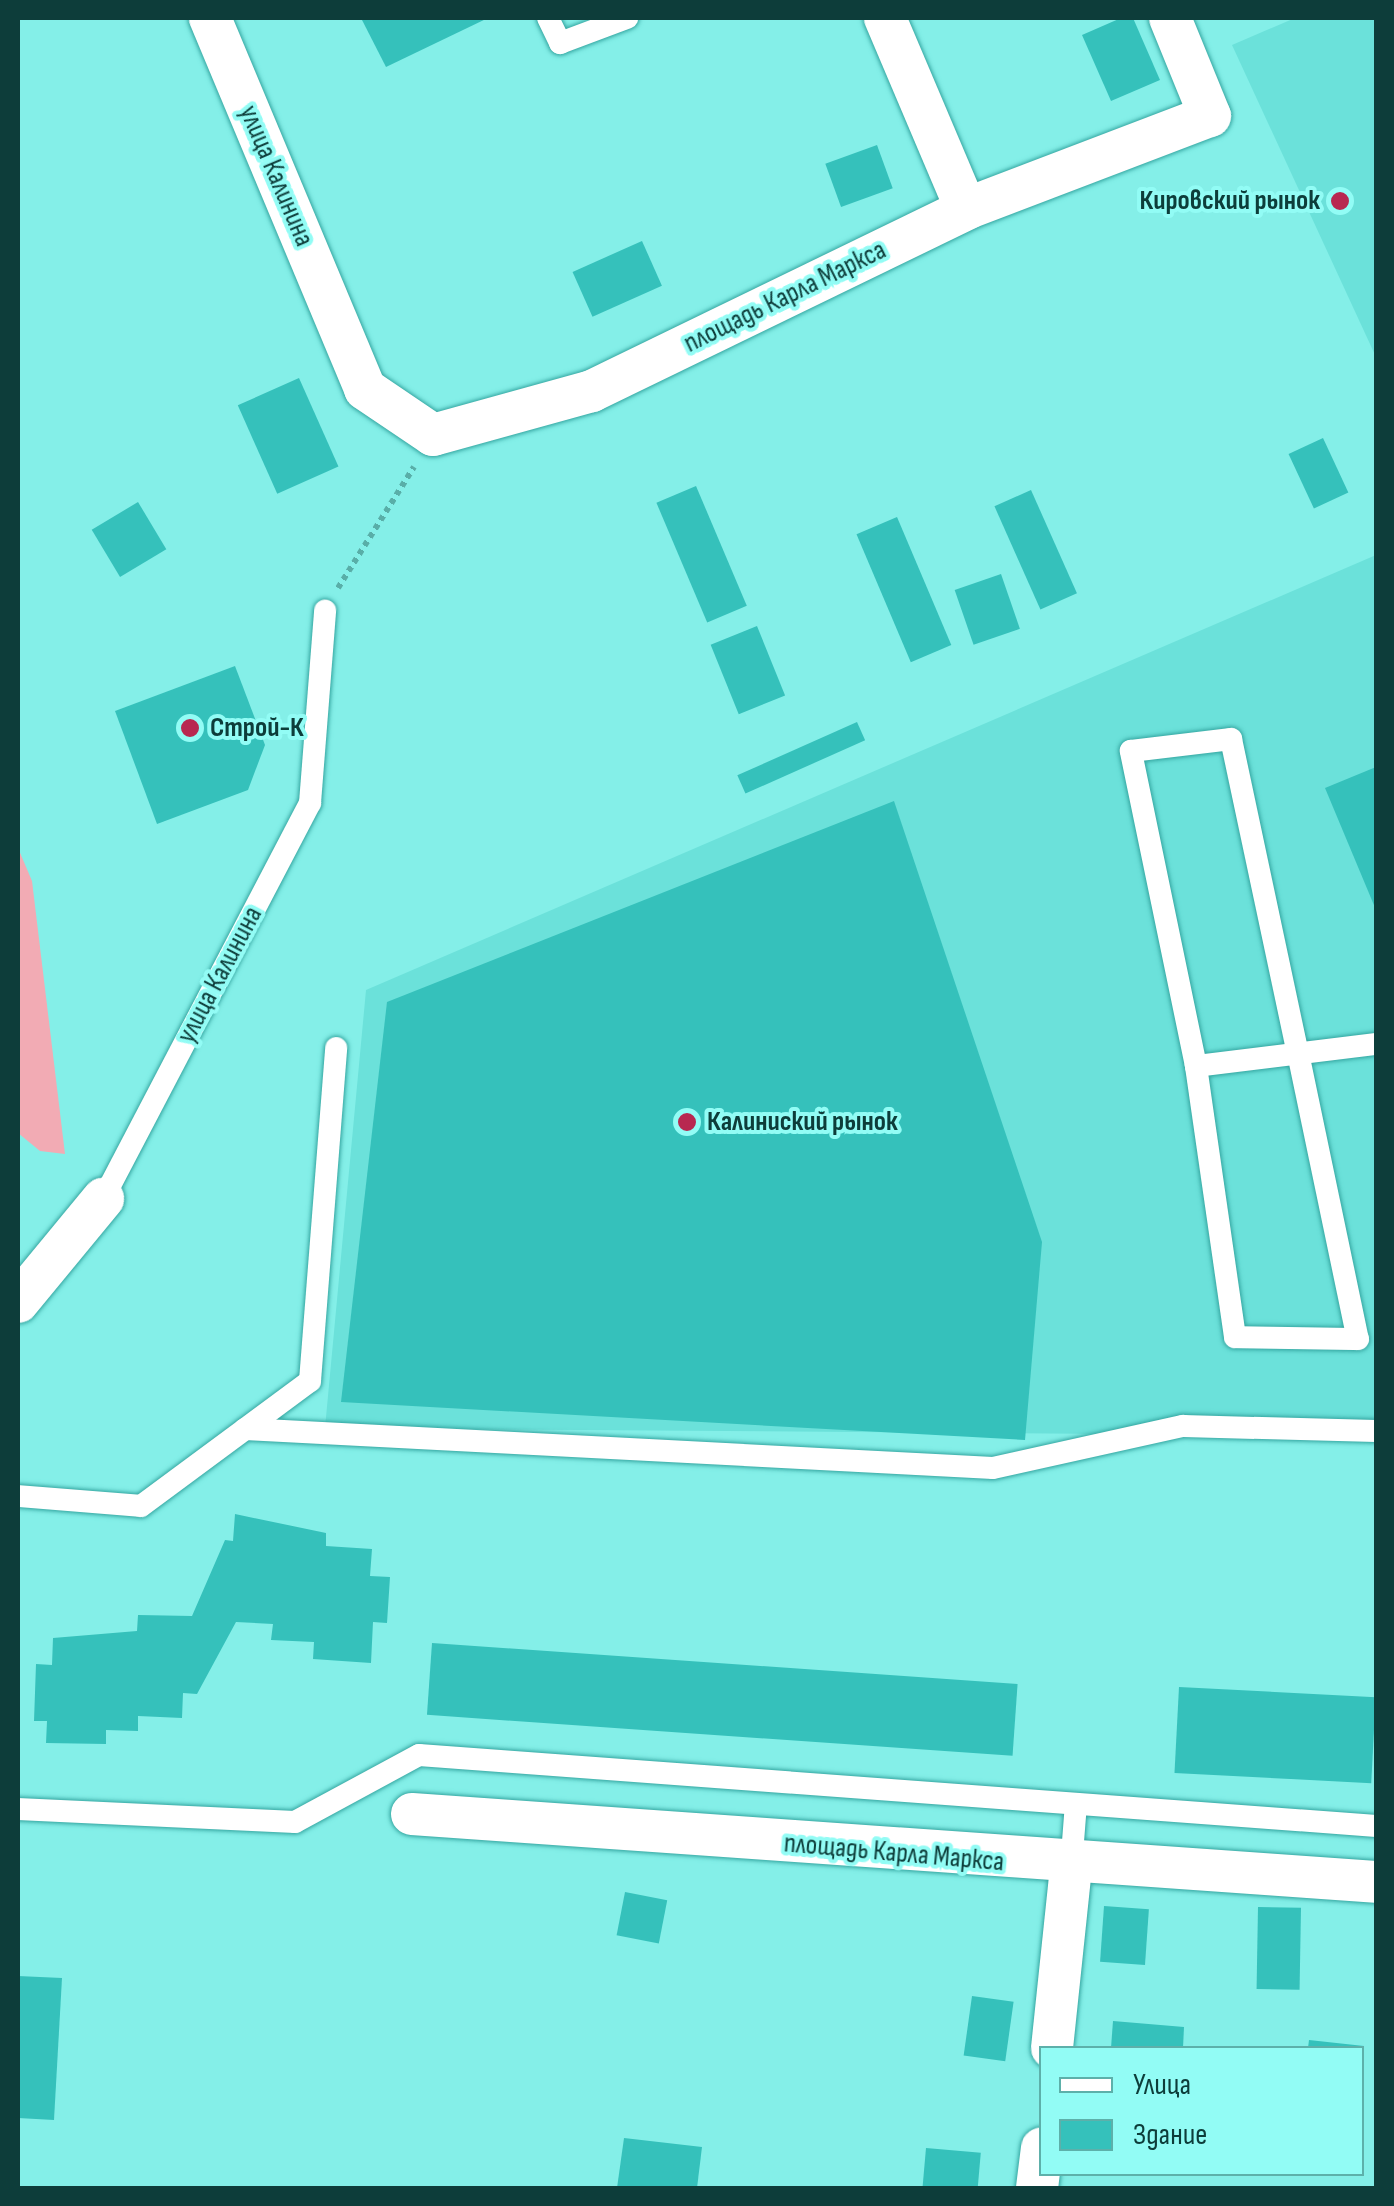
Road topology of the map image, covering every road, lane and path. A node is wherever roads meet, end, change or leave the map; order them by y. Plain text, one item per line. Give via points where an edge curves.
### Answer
1 (210, 18) edge
2 (548, 18) edge
3 (627, 18) edge
4 (885, 18) edge
5 (1170, 18) edge
6 (966, 209) junction
7 (433, 435) junction
8 (324, 610) joint
9 (1376, 1044) edge
10 (336, 1048) dead end
11 (1298, 1053) junction
12 (1196, 1066) junction
13 (103, 1199) joint
14 (18, 1302) edge
15 (245, 1429) junction
16 (1376, 1431) edge
17 (18, 1496) edge
18 (1076, 1804) junction
19 (18, 1809) edge
20 (412, 1814) dead end
21 (1376, 1826) edge
22 (1072, 1868) junction
23 (1376, 1882) edge
24 (1052, 2046) edge

1 - 7 street, улица Калинина via 365,389
2 - 3 lane via 560,43
4 - 6 street
5 - 6 street, площадь Карла Маркса via 1210,116
6 - 7 street, площадь Карла Маркса via 592,392
7 - 8 path
8 - 13 lane, улица Калинина via 310,802
9 - 11 lane
10 - 15 lane via 310,1381
11 - 12 lane
11 - 12 lane via 1358,1339 1235,1337
11 - 12 lane via 1232,739 1131,751
13 - 14 street, улица Калинина
15 - 16 lane via 993,1468 1183,1426
15 - 17 lane via 141,1506
18 - 19 lane via 419,1755 295,1822
18 - 21 lane
18 - 22 lane
20 - 22 street, площадь Карла Маркса
22 - 23 street, площадь Карла Маркса
22 - 24 street

